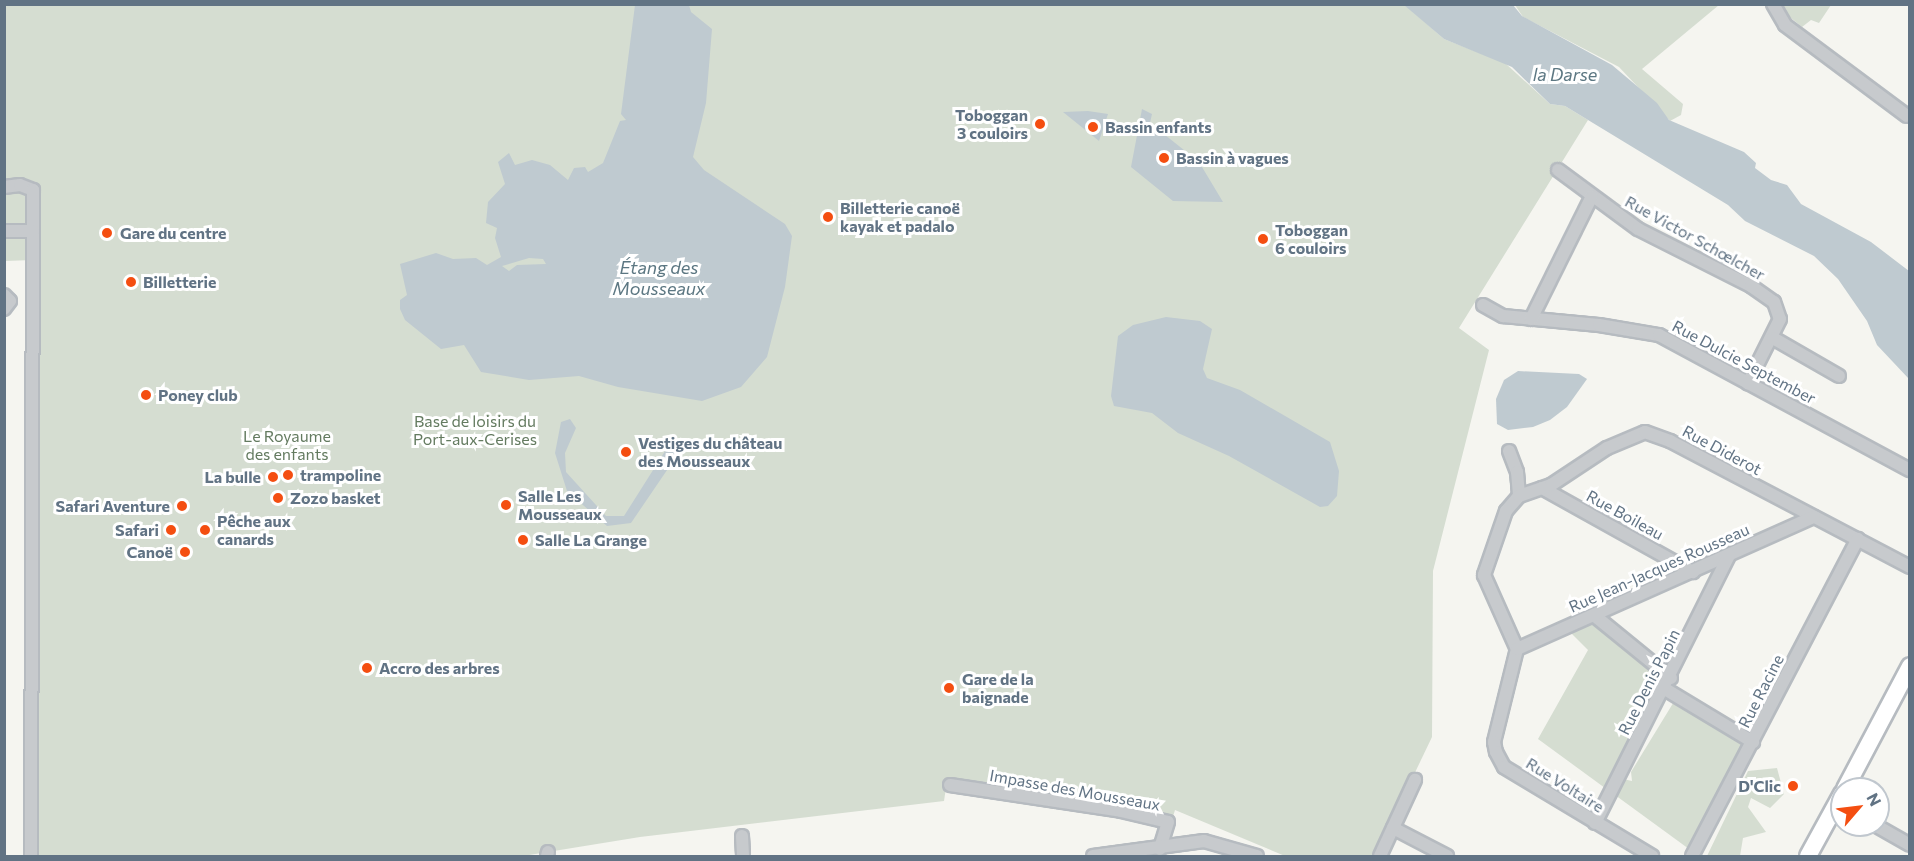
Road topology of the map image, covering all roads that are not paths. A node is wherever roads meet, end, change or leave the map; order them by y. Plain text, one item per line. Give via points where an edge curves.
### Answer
1 (1773, 4) edge
2 (1907, 116) dead end
3 (1558, 170) dead end
4 (4, 187) edge
5 (1592, 196) junction
6 (4, 231) edge
7 (33, 231) junction
8 (1483, 305) dead end
9 (1531, 319) junction
10 (1773, 338) junction
11 (1839, 376) dead end
12 (1748, 383) junction
13 (1509, 451) dead end
14 (1910, 470) edge
15 (1542, 488) junction
16 (1519, 496) junction
17 (1814, 517) junction
18 (1858, 539) junction
19 (1729, 555) junction
20 (1910, 567) edge
21 (1693, 572) junction
22 (1595, 616) junction
23 (1517, 649) junction
24 (1910, 666) edge
25 (1671, 678) junction
26 (1665, 689) junction
27 (1754, 742) junction
28 (1853, 777) edge
29 (1415, 780) dead end
30 (950, 785) dead end
31 (1830, 818) edge
32 (1595, 823) junction
33 (1393, 828) junction
34 (1890, 834) edge
35 (742, 836) dead end
36 (1188, 844) junction
37 (1910, 845) edge
38 (1159, 851) edge
39 (31, 856) edge
40 (743, 856) edge
41 (1093, 856) edge
42 (1182, 856) edge
43 (1257, 856) edge
44 (1380, 856) edge
45 (1447, 856) edge
46 (1652, 856) edge
47 (1692, 856) edge
48 (1808, 856) edge

1 - 2 street via 1785,25
3 - 5 street, Rue Victor Schœlcher
4 - 7 street via 20,185 33,190
5 - 9 street
5 - 10 street, Rue Victor Schœlcher via 1638,229 1751,286 1774,302 1780,318
6 - 7 street
7 - 39 street
8 - 9 street, Rue Dulcie September via 1503,316
9 - 12 street, Rue Dulcie September via 1659,335
10 - 11 street
10 - 12 street, Rue Victor Schœlcher
12 - 14 street, Rue Dulcie September
13 - 16 street via 1517,472
15 - 16 street, Rue Diderot
15 - 17 street, Rue Diderot via 1607,448 1645,432 1670,441
15 - 21 street, Rue Boileau
16 - 23 street via 1506,511 1484,574
17 - 18 street, Rue Diderot
17 - 19 street, Rue Jean-Jacques Rousseau
18 - 20 street, Rue Diderot
18 - 27 street, Rue Racine
19 - 21 street, Rue Jean-Jacques Rousseau
19 - 25 street, Rue Denis Papin
21 - 22 street, Rue Jean-Jacques Rousseau
22 - 23 street, Rue Jean-Jacques Rousseau
22 - 25 street
23 - 32 street, Rue Voltaire via 1494,742 1496,752 1504,767
24 - 28 street
25 - 26 street, Rue Denis Papin
26 - 27 street
26 - 32 street, Rue Denis Papin
27 - 47 street, Rue Racine
29 - 33 street
30 - 38 street, Impasse des Mousseaux via 1168,822
31 - 48 street
32 - 46 street, Rue Voltaire
33 - 44 street
33 - 45 street
34 - 37 street
35 - 40 street
36 - 38 street
36 - 42 street
36 - 43 street via 1218,842
38 - 41 street

